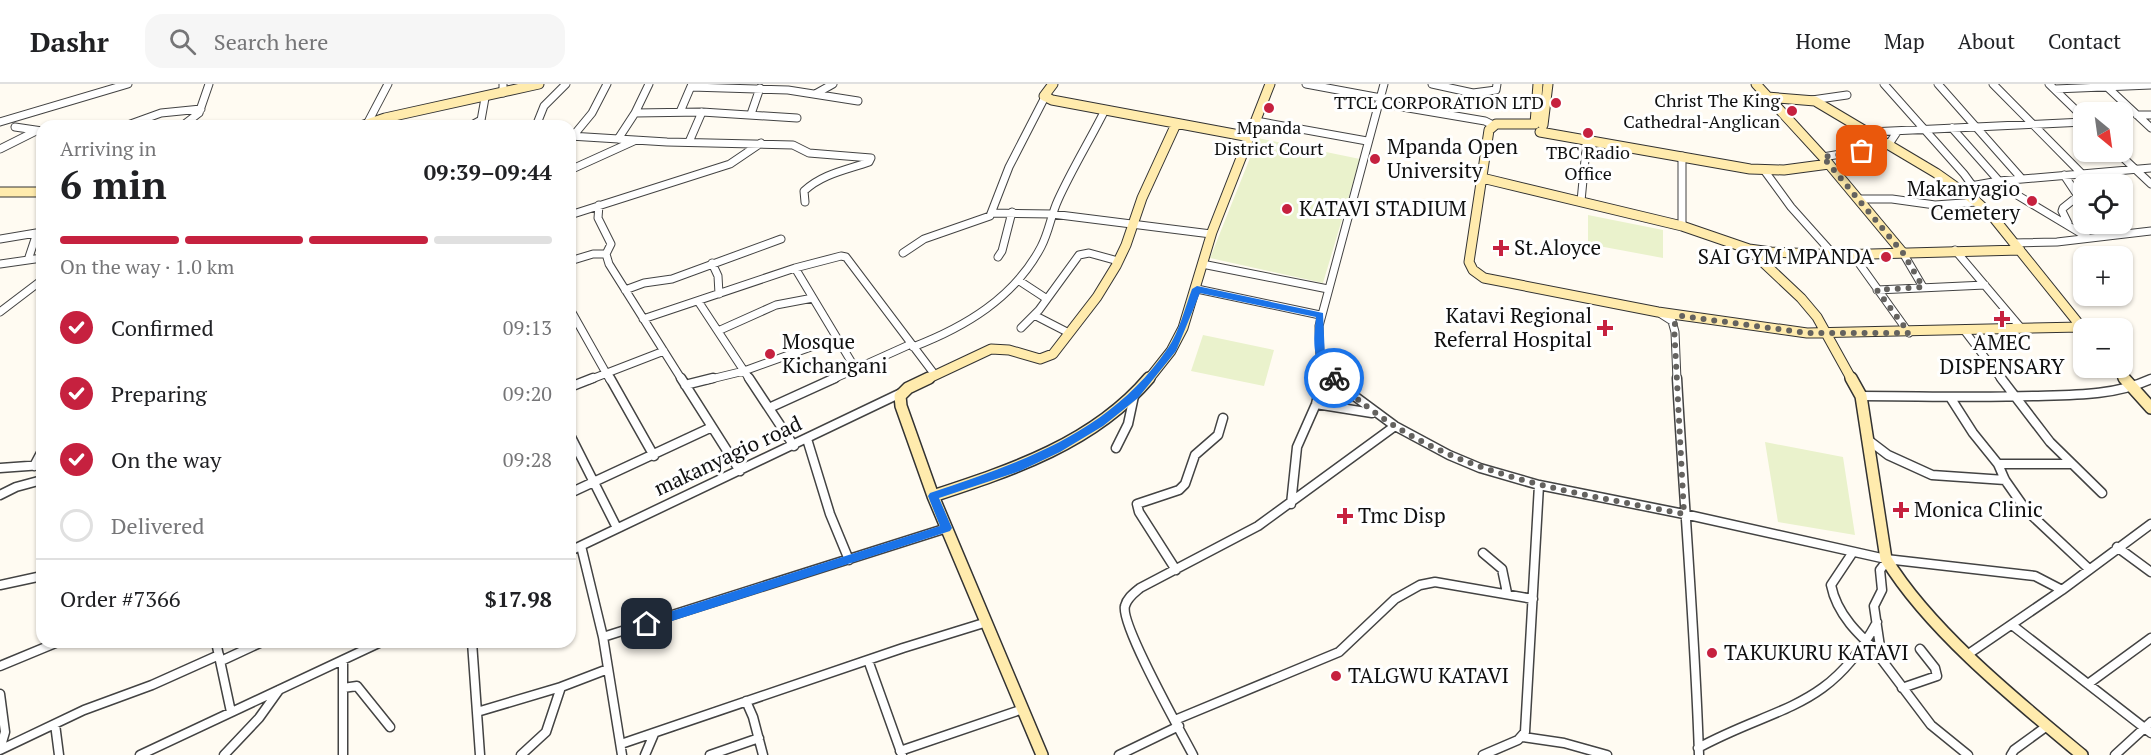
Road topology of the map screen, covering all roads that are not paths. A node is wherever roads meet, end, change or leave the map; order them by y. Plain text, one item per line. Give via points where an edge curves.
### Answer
1 (128, 84) edge
2 (209, 84) edge
3 (388, 84) edge
4 (539, 84) edge
5 (567, 84) edge
6 (607, 84) edge
7 (649, 84) edge
8 (833, 84) edge
9 (1053, 84) edge
10 (1270, 84) edge
11 (1306, 84) edge
12 (1384, 84) edge
13 (1432, 84) edge
14 (1497, 84) edge
15 (1538, 84) edge
16 (1548, 84) edge
17 (1756, 84) edge
18 (1884, 84) edge
19 (1938, 84) edge
20 (1993, 84) edge
21 (2049, 84) edge
22 (117, 85) edge
23 (1441, 85) edge
24 (2151, 85) edge
25 (691, 86) edge
26 (2106, 86) edge
27 (790, 87) edge
28 (760, 88) junction
29 (503, 89) edge
30 (2055, 90) junction
31 (817, 93) junction
32 (1847, 95) dead end
33 (1045, 97) junction
34 (1767, 97) junction
35 (485, 98) junction
36 (1811, 100) junction
37 (858, 101) dead end
38 (1380, 101) junction
39 (201, 109) junction
40 (2073, 109) edge
41 (1105, 110) junction
42 (680, 112) junction
43 (702, 112) junction
44 (635, 113) junction
45 (751, 114) junction
46 (2137, 115) junction
47 (2151, 115) edge
48 (797, 118) dead end
49 (142, 120) edge
50 (191, 120) edge
51 (367, 120) edge
52 (386, 120) edge
53 (481, 120) edge
54 (538, 120) edge
55 (1256, 121) junction
56 (2073, 121) edge
57 (0, 122) edge
58 (1508, 123) junction
59 (1176, 124) junction
60 (1493, 125) junction
61 (1538, 125) junction
62 (2032, 125) junction
63 (15, 127) dead end
64 (1977, 127) junction
65 (1952, 128) junction
66 (2151, 128) edge
67 (36, 130) edge
68 (1925, 130) junction
69 (576, 131) edge
70 (1870, 132) junction
71 (1898, 132) junction
72 (36, 133) edge
73 (576, 136) edge
74 (1250, 137) junction
75 (618, 139) junction
76 (635, 140) junction
77 (1587, 140) junction
78 (1367, 141) junction
79 (689, 142) junction
80 (762, 143) junction
81 (1889, 144) junction
82 (0, 149) edge
83 (1682, 156) junction
84 (1826, 160) junction
85 (2128, 162) edge
86 (576, 168) edge
87 (2151, 168) edge
88 (1764, 170) junction
89 (2136, 170) junction
90 (2081, 173) junction
91 (2064, 175) junction
92 (1482, 177) junction
93 (2022, 179) junction
94 (1999, 181) junction
95 (2151, 184) edge
96 (1972, 185) junction
97 (1959, 188) junction
98 (0, 192) edge
99 (36, 192) edge
100 (1859, 200) junction
101 (1581, 201) junction
102 (805, 202) dead end
103 (1977, 202) junction
104 (599, 205) junction
105 (1012, 212) junction
106 (576, 213) edge
107 (992, 213) junction
108 (1052, 213) junction
109 (1133, 222) junction
110 (2068, 225) junction
111 (1682, 226) junction
112 (2151, 231) edge
113 (36, 233) edge
114 (1211, 234) junction
115 (2087, 237) junction
116 (0, 239) edge
117 (781, 239) dead end
118 (36, 240) edge
119 (2017, 247) junction
120 (1749, 249) junction
121 (1955, 250) junction
122 (1771, 252) junction
123 (903, 253) dead end
124 (1903, 253) junction
125 (606, 254) junction
126 (1834, 255) junction
127 (1853, 255) junction
128 (998, 257) dead end
129 (36, 259) edge
130 (576, 259) edge
131 (28, 260) junction
132 (1118, 261) junction
133 (1761, 261) junction
134 (712, 263) junction
135 (0, 264) edge
136 (1202, 264) junction
137 (795, 268) junction
138 (1018, 280) junction
139 (36, 285) edge
140 (1985, 285) junction
141 (1923, 287) junction
142 (1197, 289) junction
143 (1328, 289) junction
144 (625, 290) junction
145 (1877, 290) junction
146 (719, 294) junction
147 (813, 298) junction
148 (1047, 299) junction
149 (698, 301) junction
150 (0, 312) edge
151 (1658, 312) junction
152 (1034, 315) junction
153 (1320, 315) junction
154 (1682, 316) junction
155 (2074, 318) edge
156 (576, 319) edge
157 (643, 319) junction
158 (1674, 325) junction
159 (1021, 328) dead end
160 (2021, 328) junction
161 (2073, 328) edge
162 (1964, 330) junction
163 (718, 331) junction
164 (1069, 333) junction
165 (1909, 333) junction
166 (1828, 334) junction
167 (836, 338) junction
168 (912, 346) junction
169 (664, 351) junction
170 (855, 368) junction
171 (1325, 368) junction
172 (744, 371) junction
173 (607, 372) junction
174 (935, 375) junction
175 (2124, 378) edge
176 (2151, 379) edge
177 (576, 385) edge
178 (685, 385) junction
179 (2132, 387) junction
180 (901, 393) junction
181 (1134, 396) junction
182 (1861, 396) junction
183 (2017, 396) junction
184 (1950, 397) junction
185 (881, 401) junction
186 (1316, 404) junction
187 (901, 406) junction
188 (769, 408) junction
189 (2151, 408) edge
190 (1380, 415) junction
191 (1223, 417) dead end
192 (1395, 426) junction
193 (712, 427) junction
194 (807, 439) junction
195 (1867, 439) junction
196 (794, 446) junction
197 (1116, 448) dead end
198 (576, 451) edge
199 (654, 456) junction
200 (1998, 464) junction
201 (2071, 464) junction
202 (36, 465) edge
203 (0, 468) edge
204 (740, 471) junction
205 (2005, 480) junction
206 (36, 482) edge
207 (596, 483) junction
208 (1539, 485) junction
209 (576, 491) edge
210 (2102, 493) dead end
211 (0, 495) edge
212 (933, 496) junction
213 (1291, 504) junction
214 (1684, 514) junction
215 (2151, 524) edge
216 (617, 528) junction
217 (946, 528) junction
218 (581, 546) junction
219 (2117, 547) junction
220 (576, 548) edge
221 (1853, 552) junction
222 (1483, 553) dead end
223 (849, 560) junction
224 (1887, 560) junction
225 (2089, 569) junction
226 (1176, 570) junction
227 (2151, 572) edge
228 (36, 577) edge
229 (0, 585) edge
230 (2062, 590) junction
231 (1507, 593) junction
232 (1533, 598) junction
233 (987, 622) junction
234 (1877, 622) junction
235 (2012, 625) junction
236 (603, 637) junction
237 (2150, 640) edge
238 (1866, 643) junction
239 (44, 648) edge
240 (218, 648) edge
241 (246, 648) edge
242 (368, 648) edge
243 (472, 648) edge
244 (1920, 649) dead end
245 (1881, 655) junction
246 (1967, 655) junction
247 (220, 658) junction
248 (343, 660) junction
249 (868, 660) junction
250 (0, 666) edge
251 (608, 669) junction
252 (2088, 684) junction
253 (561, 687) junction
254 (343, 688) junction
255 (1902, 688) junction
256 (280, 689) junction
257 (0, 694) edge
258 (746, 701) junction
259 (1023, 709) junction
260 (231, 712) junction
261 (477, 712) junction
262 (1177, 723) junction
263 (55, 724) junction
264 (2047, 726) junction
265 (390, 727) dead end
266 (2149, 728) edge
267 (654, 734) junction
268 (1522, 737) junction
269 (759, 738) junction
270 (621, 744) junction
271 (0, 749) edge
272 (1699, 751) edge
273 (901, 753) edge
274 (59, 755) edge
275 (140, 755) edge
276 (224, 755) edge
277 (343, 755) edge
278 (480, 755) edge
279 (521, 755) edge
280 (622, 755) edge
281 (645, 755) edge
282 (710, 755) edge
283 (763, 755) edge
284 (1042, 755) edge
285 (1119, 755) edge
286 (1193, 755) edge
287 (1483, 755) edge
288 (1607, 755) edge
289 (1968, 755) edge
290 (2011, 755) edge
291 (2082, 755) edge
292 (2115, 755) edge

1 - 22 street
2 - 39 street
3 - 51 street
4 - 29 street
5 - 54 street via 544,106
6 - 69 street via 592,113
7 - 44 street
8 - 31 street
9 - 33 street
10 - 55 street
11 - 38 street
12 - 38 street
13 - 23 street
14 - 23 street via 1496,90 1488,93
15 - 61 street
16 - 61 street
17 - 34 street
18 - 68 street
19 - 64 street
20 - 62 street
21 - 30 street
22 - 57 street
24 - 26 street
25 - 28 street
25 - 42 street
26 - 30 street
26 - 46 street
27 - 28 street
27 - 31 street
28 - 45 street
29 - 35 street
30 - 40 street
31 - 37 street
32 - 36 street
33 - 41 street
33 - 107 street via 1009,166
34 - 36 street
34 - 84 street
35 - 52 street
35 - 53 street
36 - 70 street
38 - 60 street
38 - 78 street
39 - 49 street via 161,113
39 - 50 street
41 - 59 street
41 - 108 street
42 - 43 street
42 - 44 street
43 - 45 street
43 - 79 street
44 - 75 street
45 - 48 street
46 - 47 street
46 - 66 street
55 - 74 street
55 - 78 street
56 - 62 street
58 - 60 street
58 - 61 street
58 - 61 street
59 - 74 street
59 - 109 street
60 - 92 street
61 - 77 street
62 - 64 street
62 - 90 street
63 - 67 street
64 - 65 street
64 - 93 street
65 - 68 street
65 - 94 street
68 - 71 street
68 - 96 street
70 - 71 street
70 - 81 street
71 - 81 street
72 - 82 street
73 - 75 street
74 - 114 street
75 - 76 street
76 - 79 street
76 - 86 street
77 - 83 street
77 - 101 street
78 - 143 street
79 - 80 street
80 - 102 street via 793,145 809,153 871,158 809,185 804,191
80 - 104 street via 730,164
81 - 84 street
81 - 97 street
83 - 88 street
83 - 111 street
84 - 88 street
84 - 100 street
85 - 89 street
87 - 89 street
88 - 126 street
89 - 90 street
89 - 95 street
90 - 91 street
91 - 93 street
91 - 110 street via 2078,196 2063,208
92 - 101 street
92 - 151 street via 1469,262 1473,270 1484,278
93 - 94 street
94 - 96 street
94 - 110 street
96 - 97 street
96 - 103 street
97 - 103 street
98 - 99 street
100 - 103 street via 1892,199 1935,205
100 - 124 street
101 - 111 street
103 - 119 street
104 - 106 street
104 - 125 street via 598,218 611,244
105 - 107 street
105 - 108 street
105 - 128 street
107 - 123 street via 986,219 924,239
108 - 109 street
108 - 138 street via 1040,250
109 - 114 street
109 - 132 street
110 - 115 street
111 - 120 street
112 - 115 street
113 - 116 street
114 - 136 street
115 - 119 street
117 - 134 street
118 - 131 street
119 - 121 street
119 - 155 street
120 - 122 street
120 - 133 street
121 - 124 street
121 - 140 street
122 - 126 street
122 - 133 street
124 - 127 street
124 - 141 street
125 - 130 street
125 - 144 street
126 - 127 street
127 - 145 street
129 - 131 street
131 - 135 street
132 - 148 street via 1089,253 1079,255
132 - 164 street
133 - 166 street via 1801,298
134 - 144 street via 672,279
134 - 146 street
136 - 142 street
136 - 143 street
137 - 146 street
137 - 147 street
137 - 168 street via 846,257
138 - 148 street
138 - 168 street via 972,319
139 - 150 street
140 - 141 street
140 - 160 street
141 - 145 street
142 - 153 street
142 - 181 street via 1173,348
143 - 153 street
144 - 157 street
145 - 165 street
146 - 149 street
147 - 163 street via 774,304
147 - 167 street
148 - 152 street
149 - 157 street
149 - 163 street
151 - 154 street
151 - 158 street
152 - 159 street
152 - 164 street
153 - 171 street via 1318,344
154 - 158 street
154 - 166 street
156 - 173 street
157 - 169 street
158 - 214 street
160 - 161 street
160 - 162 street
162 - 165 street
162 - 183 street
163 - 172 street
164 - 174 street via 1053,354 1045,358 998,348
165 - 166 street
166 - 182 street
167 - 170 street
167 - 172 street
168 - 170 street
168 - 174 street
169 - 173 street
169 - 178 street
170 - 188 street
171 - 186 street
171 - 190 street
172 - 178 street
172 - 188 street
173 - 177 street
173 - 199 street
174 - 180 street
175 - 179 street
176 - 179 street
178 - 193 street
179 - 183 street via 2091,394
179 - 189 street
180 - 185 street, makanyagio road
180 - 187 street
181 - 197 street via 1128,424
181 - 212 street via 1099,424 1056,449 1016,468
182 - 184 street
182 - 195 street
183 - 184 street
183 - 201 street
184 - 200 street
185 - 187 street
185 - 194 street, makanyagio road
186 - 190 street
186 - 213 street via 1297,447
187 - 212 street
188 - 196 street
190 - 192 street
191 - 226 street via 1218,435 1195,455 1185,484 1179,490 1137,504
192 - 208 street via 1480,468
192 - 213 street
193 - 199 street
193 - 204 street
194 - 196 street, makanyagio road
194 - 223 street
195 - 205 street via 1888,455 1932,475
195 - 224 street
196 - 204 street, makanyagio road
198 - 207 street
199 - 207 street
200 - 201 street
200 - 205 street
201 - 210 street
202 - 203 street
204 - 216 street, makanyagio road
205 - 225 street via 2026,510
206 - 211 street
207 - 209 street
207 - 216 street
208 - 214 street
208 - 232 street
212 - 217 street
213 - 226 street
214 - 221 street
214 - 272 street
215 - 219 street
216 - 218 street, makanyagio road
217 - 223 street
217 - 233 street
218 - 220 street, makanyagio road
218 - 236 street
219 - 225 street
219 - 227 street
221 - 224 street
221 - 238 street via 1831,585 1832,595
222 - 231 street via 1501,566
223 - 236 street
224 - 230 street via 2020,573 2046,580
224 - 234 street via 1880,570 1882,590 1874,606
224 - 246 street via 1904,588
225 - 230 street
226 - 262 street via 1140,588 1127,602 1125,614 1134,641
228 - 229 street
230 - 235 street
231 - 232 street
231 - 262 street via 1420,583 1390,603 1339,652
232 - 268 street
233 - 249 street
233 - 259 street
234 - 238 street
234 - 245 street
235 - 246 street
235 - 252 street
236 - 251 street
237 - 252 street
238 - 245 street
238 - 272 street via 1833,682 1803,702 1721,734
239 - 250 street
240 - 247 street
241 - 247 street
242 - 248 street
243 - 261 street
244 - 255 street via 1937,676
245 - 255 street
246 - 264 street
247 - 260 street
247 - 263 street
248 - 254 street
248 - 256 street
249 - 258 street
249 - 273 street
251 - 253 street
251 - 270 street
252 - 266 street
253 - 261 street
253 - 279 street via 546,732
254 - 265 street via 357,686
254 - 277 street
255 - 289 street via 1931,725
256 - 260 street
256 - 276 street
257 - 271 street via 5,732
258 - 267 street
258 - 269 street
259 - 273 street
259 - 284 street
260 - 275 street
261 - 278 street
262 - 285 street
262 - 286 street
263 - 271 street
263 - 274 street
264 - 290 street
264 - 291 street
266 - 292 street
267 - 270 street
267 - 281 street
268 - 287 street
268 - 288 street
269 - 282 street
269 - 283 street
270 - 280 street

